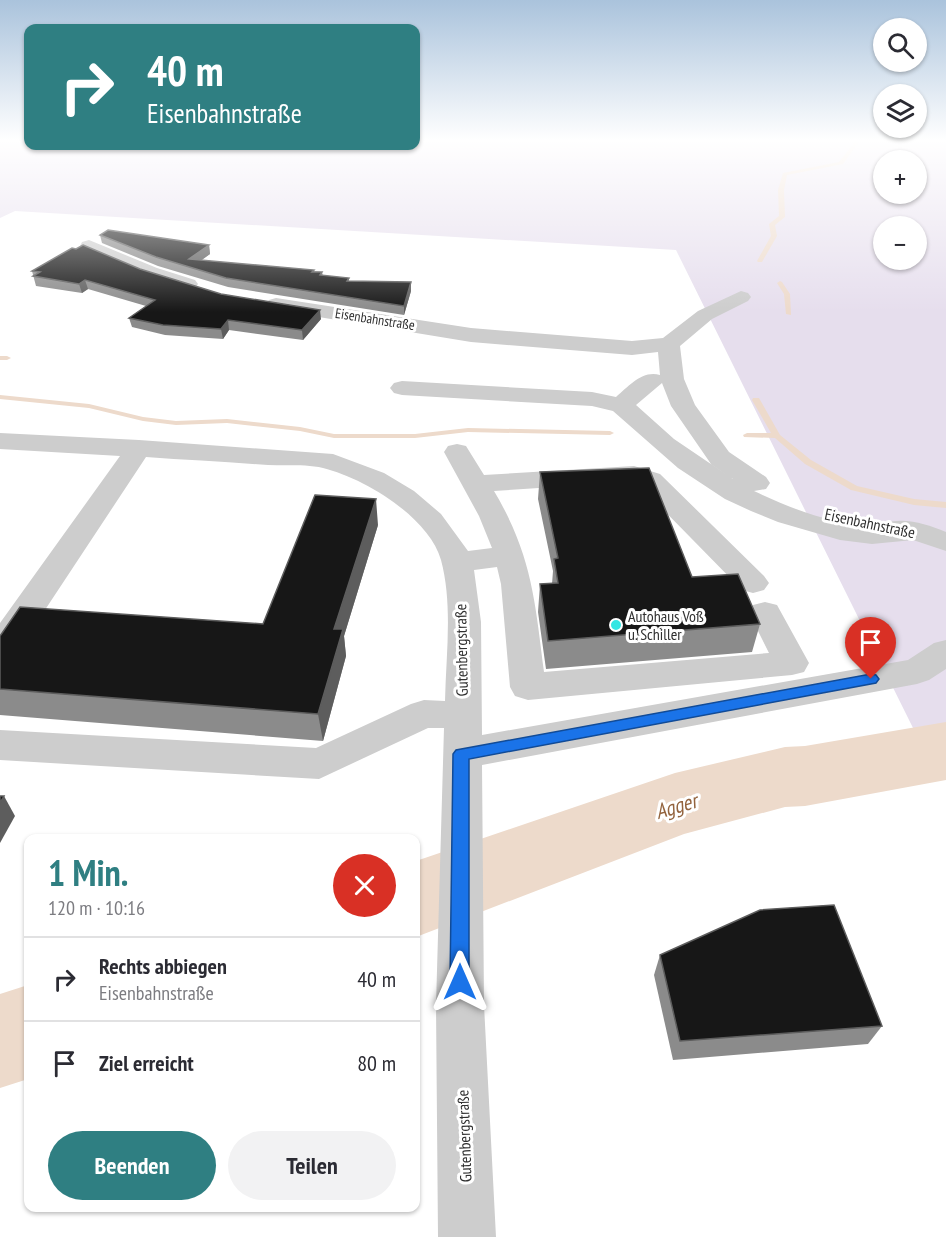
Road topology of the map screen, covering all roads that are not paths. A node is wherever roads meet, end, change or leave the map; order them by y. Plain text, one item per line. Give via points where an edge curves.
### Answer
1 (89, 246) edge
2 (203, 289) edge
3 (741, 297) dead end
4 (257, 301) edge
5 (670, 352) junction
6 (652, 380) dead end
7 (402, 388) dead end
8 (621, 405) junction
9 (0, 441) edge
10 (139, 448) junction
11 (458, 452) dead end
12 (476, 484) junction
13 (916, 531) junction
14 (946, 542) edge
15 (510, 556) junction
16 (457, 562) junction
17 (0, 646) edge
18 (946, 652) edge
19 (462, 715) junction
20 (0, 745) edge
21 (461, 774) junction
22 (467, 1237) edge

1 - 2 street
3 - 5 street via 705,315
4 - 5 street, Eisenbahnstraße via 471,335
5 - 13 street, Eisenbahnstraße via 672,379 683,406 720,458 766,489 816,512 876,527
6 - 8 street
7 - 8 street via 592,399
8 - 13 street via 681,459 732,493 793,519 837,531 879,536
9 - 10 street, Gutenbergstraße
10 - 16 street, Gutenbergstraße via 324,460 361,471 414,503 434,524
10 - 17 street
11 - 12 street
12 - 15 street
12 - 15 street via 634,474 650,480 759,598 792,663 528,687
13 - 14 street, Eisenbahnstraße
15 - 16 street
16 - 19 street, Gutenbergstraße via 464,622
18 - 21 street via 917,671
19 - 20 street via 424,714 319,764
19 - 21 street, Gutenbergstraße
21 - 22 street, Gutenbergstraße via 460,1005

